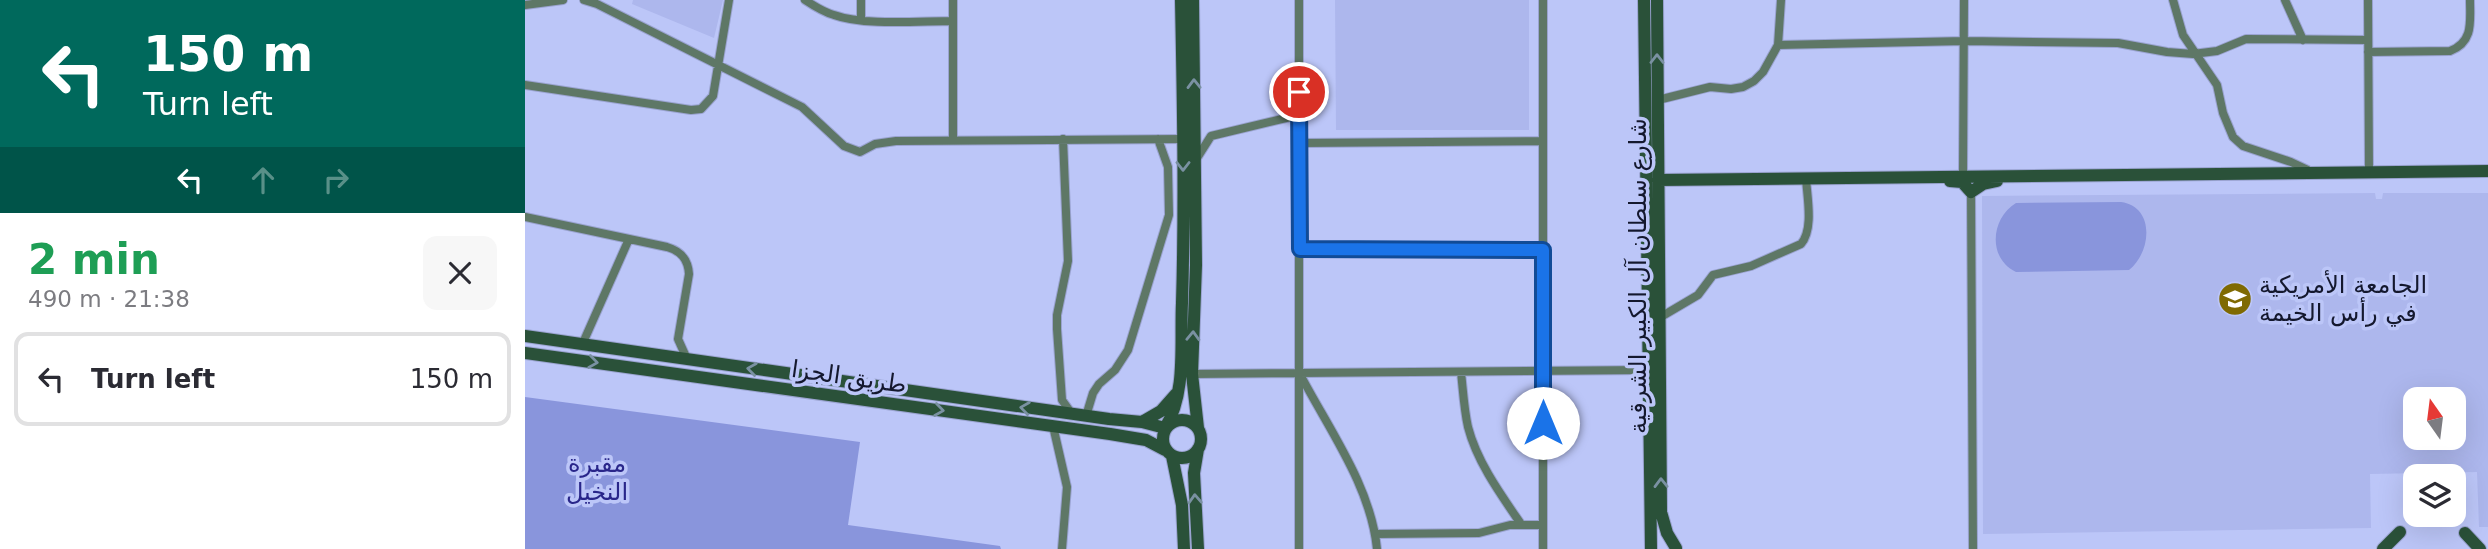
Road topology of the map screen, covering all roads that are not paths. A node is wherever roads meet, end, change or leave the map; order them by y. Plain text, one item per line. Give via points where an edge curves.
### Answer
1 (563, 0) edge
2 (584, 0) edge
3 (729, 0) edge
4 (805, 0) edge
5 (861, 0) edge
6 (953, 0) edge
7 (1181, 0) edge
8 (1193, 0) edge
9 (1299, 0) edge
10 (1543, 0) edge
11 (1644, 0) edge
12 (1657, 0) edge
13 (1781, 0) edge
14 (1964, 0) edge
15 (2173, 0) edge
16 (2285, 0) edge
17 (2368, 0) edge
18 (2470, 0) edge
19 (525, 5) edge
20 (861, 20) junction
21 (953, 21) junction
22 (2302, 40) junction
23 (2368, 40) junction
24 (1965, 41) junction
25 (1778, 45) junction
26 (2368, 52) junction
27 (2193, 54) junction
28 (718, 64) junction
29 (525, 85) edge
30 (1658, 100) junction
31 (1299, 116) junction
32 (1194, 125) junction
33 (1211, 136) junction
34 (1063, 139) junction
35 (1158, 139) junction
36 (1183, 139) junction
37 (953, 140) junction
38 (1543, 141) junction
39 (1300, 143) junction
40 (1195, 162) junction
41 (2488, 171) edge
42 (2314, 173) junction
43 (2369, 173) junction
44 (1967, 175) junction
45 (2031, 175) junction
46 (1925, 176) junction
47 (1806, 178) junction
48 (1658, 180) junction
49 (1971, 192) junction
50 (525, 217) edge
51 (629, 239) junction
52 (1300, 249) junction
53 (1543, 250) junction
54 (1659, 318) junction
55 (525, 337) edge
56 (582, 345) junction
57 (525, 353) edge
58 (687, 359) junction
59 (1647, 370) junction
60 (1543, 371) junction
61 (1461, 372) junction
62 (1300, 373) junction
63 (1192, 374) junction
64 (911, 391) junction
65 (1179, 391) junction
66 (836, 396) junction
67 (1062, 400) junction
68 (1051, 411) junction
69 (1072, 414) junction
70 (1086, 416) junction
71 (1142, 422) junction
72 (1053, 426) junction
73 (1165, 428) junction
74 (1198, 428) junction
75 (1198, 449) junction
76 (1169, 453) junction
77 (1521, 524) junction
78 (1543, 525) junction
79 (2400, 532) dead end
80 (2465, 533) dead end
81 (1375, 534) junction
82 (1062, 549) edge
83 (1184, 549) edge
84 (1198, 549) edge
85 (1299, 549) edge
86 (1377, 549) edge
87 (1543, 549) edge
88 (1653, 549) edge
89 (1676, 549) edge
90 (1973, 549) edge
91 (2383, 549) edge
92 (2480, 549) edge

1 - 19 street
2 - 28 street
3 - 28 street
4 - 20 street via 833,15
5 - 20 street
6 - 21 street
7 - 36 main road
32 -> 8 main road
9 - 31 street
10 - 38 street
11 - 59 main road, شارع سلطان آل الكبير الشرقية
30 -> 12 main road, شارع سلطان آل الكبير الشرقية
13 - 25 street
14 - 24 street
15 - 27 street
16 - 22 street
17 - 23 street
18 - 26 street via 2468,36 2458,48
20 - 21 street
21 - 37 street
22 - 23 street
22 - 27 street via 2246,39 2217,51
23 - 26 street
24 - 25 street
24 - 27 street via 2118,43
24 - 44 street
25 - 30 street via 1762,72 1743,87 1710,87
26 - 43 street
27 - 42 street via 2217,85 2233,137 2243,146
28 - 29 street via 713,96 701,109
28 - 37 street via 802,107 844,146 860,152 884,142
30 - 48 main road, شارع سلطان آل الكبير الشرقية
31 - 33 street
31 - 39 street
32 - 33 street
32 - 40 main road
33 - 40 street
34 - 35 street
34 - 37 street
34 - 67 street via 1068,250 1057,314
35 - 36 street
35 - 70 street via 1168,167 1169,215 1128,351 1093,393
36 -> 65 main road
38 - 39 street
38 - 53 street
39 - 52 street
63 -> 40 main road
41 - 43 main road
42 - 43 main road
42 - 45 main road
44 - 45 main road
44 - 46 main road
44 - 49 street
45 - 49 main road via 1987,182
46 - 47 main road
46 - 49 main road via 1962,182
47 - 48 main road
47 - 54 street via 1808,227 1801,244 1759,263 1713,275 1697,295
48 - 54 main road, شارع سلطان آل الكبير الشرقية
49 - 90 street
50 - 51 street
51 - 56 street
51 - 58 street via 675,249 686,259 689,274 678,339
52 - 53 street
52 - 62 street
53 - 60 street
89 -> 54 main road, شارع سلطان آل الكبير الشرقية via 1661,512
55 - 56 main road, طريق الجزا
56 - 58 main road, طريق الجزا
57 -> 66 main road, طريق الجزا
64 -> 58 main road, طريق الجزا
59 - 60 street
59 - 88 main road, شارع سلطان آل الكبير الشرقية
60 - 61 street
60 - 78 street
61 - 62 street
61 - 77 street via 1474,444
62 - 63 street
62 - 81 street via 1360,484
62 - 85 street
63 - 74 main road
64 - 66 main road via 916,400 909,404
68 -> 64 main road, طريق الجزا
65 - 71 main road via 1161,411
65 - 73 main road
66 -> 72 main road, طريق الجزا
67 - 68 street
67 - 69 street
68 - 69 main road, طريق الجزا
69 - 70 main road, طريق الجزا
70 - 71 main road, طريق الجزا
71 - 73 main road, طريق الجزا
72 - 76 main road, طريق الجزا via 1146,440
72 - 82 street via 1067,487
73 - 74 main road via 1183,419
73 - 76 main road via 1162,439
74 - 75 main road
75 - 76 main road via 1187,458
84 -> 75 main road via 1194,473
76 - 83 main road via 1182,505
77 - 78 street
77 - 81 street via 1479,533
78 - 87 street
79 - 91 main road
80 - 92 main road
81 - 86 street
88 - 89 main road via 1663,545

